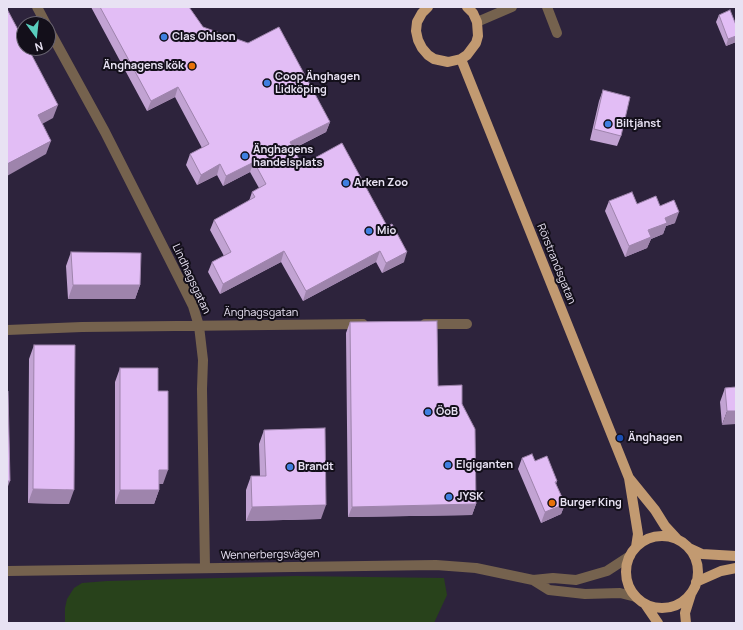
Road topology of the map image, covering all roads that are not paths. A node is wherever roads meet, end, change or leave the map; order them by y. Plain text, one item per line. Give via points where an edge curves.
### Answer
1 (37, 7) edge
2 (467, 7) edge
3 (512, 7) edge
4 (547, 7) edge
5 (423, 9) edge
6 (42, 16) edge
7 (477, 22) junction
8 (557, 33) dead end
9 (56, 43) edge
10 (462, 58) junction
11 (372, 324) edge
12 (411, 324) edge
13 (467, 324) dead end
14 (200, 326) junction
15 (7, 330) edge
16 (629, 478) junction
17 (677, 539) junction
18 (636, 547) junction
19 (688, 548) junction
20 (630, 556) junction
21 (736, 556) edge
22 (205, 568) junction
23 (736, 568) edge
24 (7, 571) edge
25 (533, 580) junction
26 (696, 582) junction
27 (692, 592) junction
28 (636, 597) junction
29 (645, 604) junction
30 (658, 623) edge
31 (686, 623) edge

1 - 6 street
2 - 7 main road
3 - 7 street
4 - 8 street
5 - 10 main road via 416,31 422,48 428,55 440,61 455,61
7 - 10 main road via 476,43
9 - 14 street, Lindhagsgatan via 123,167 193,306
10 - 16 main road, Rörstrandsgatan
11 - 14 street, Änghagsgatan
12 - 13 street
14 - 15 street, Änghagsgatan
14 - 22 street, Lindhagsgatan via 203,360
16 - 17 main road, Rörstrandsgatan
16 - 18 main road, Rörstrandsgatan via 638,534
17 - 18 main road, Wennerbergsvägen via 655,536 644,540
17 - 19 main road, Wennerbergsvägen
18 - 20 main road, Wennerbergsvägen
19 - 21 main road, Wennerbergsvägen via 702,554
19 - 26 main road, Wennerbergsvägen via 697,564
20 - 25 street, Wennerbergsvägen via 607,571 576,580
20 - 28 main road, Wennerbergsvägen via 626,573 629,586
22 - 24 street, Wennerbergsvägen
22 - 25 street, Wennerbergsvägen via 436,565 476,568
23 - 26 main road via 721,571
25 - 28 street, Wennerbergsvägen via 549,590 585,594 620,593
26 - 27 main road, Wennerbergsvägen
27 - 29 main road, Wennerbergsvägen via 674,606 659,608
27 - 31 main road via 685,613
28 - 29 main road, Wennerbergsvägen
29 - 30 main road

